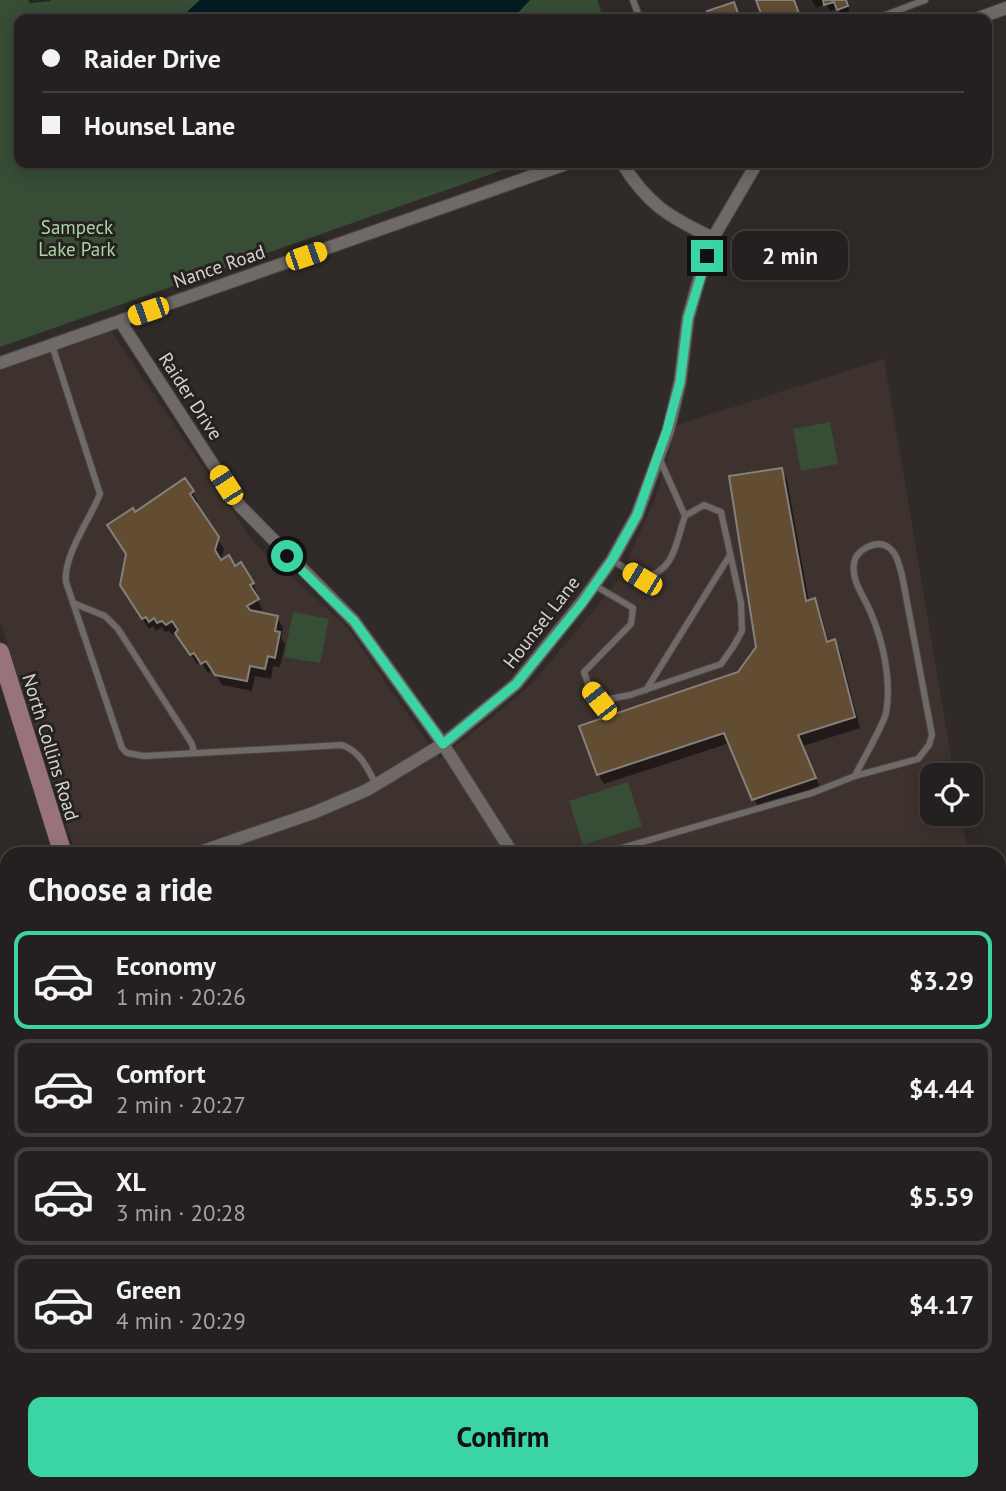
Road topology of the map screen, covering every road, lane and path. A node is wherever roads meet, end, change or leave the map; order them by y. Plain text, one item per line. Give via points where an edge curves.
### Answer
1 (925, 0) edge
2 (888, 14) edge
3 (555, 168) edge
4 (625, 168) edge
5 (754, 168) edge
6 (713, 238) junction
7 (120, 321) junction
8 (52, 345) junction
9 (0, 363) edge
10 (659, 459) junction
11 (685, 516) junction
12 (730, 555) junction
13 (612, 560) junction
14 (594, 586) junction
15 (72, 603) junction
16 (0, 652) edge
17 (646, 690) junction
18 (443, 744) junction
19 (194, 753) junction
20 (855, 776) junction
21 (376, 784) junction
22 (61, 847) edge
23 (214, 847) edge
24 (509, 847) edge
25 (625, 847) edge

1 - 2 lane
3 - 7 street, Nance Road
4 - 6 street via 659,209
5 - 6 street
6 - 10 street, Hounsel Lane via 688,318 680,382
7 - 8 street, Nance Road
7 - 18 street, Raider Drive via 240,506 354,621
8 - 9 street, Nance Road
8 - 15 lane via 100,494 65,572
10 - 11 lane
10 - 13 street, Hounsel Lane via 637,515
11 - 12 lane via 704,505 721,512
11 - 13 lane via 670,564 655,575 642,579
12 - 17 lane
12 - 17 lane via 741,603 741,631 733,646 721,664
13 - 14 street, Hounsel Lane
14 - 17 lane via 633,608 631,624 584,672 590,689 599,701
14 - 18 street, Hounsel Lane via 516,684
15 - 19 lane via 105,616 118,629
15 - 19 lane via 122,748 144,756
16 - 22 street, North Collins Road
18 - 21 street, Hounsel Lane
18 - 24 street, Raider Drive
19 - 21 lane via 342,745 362,758
20 - 20 lane via 886,715 881,644 853,572 855,558 879,544 896,555 902,575 932,735 918,759
20 - 25 lane via 812,793
21 - 23 street, Hounsel Lane via 313,813

